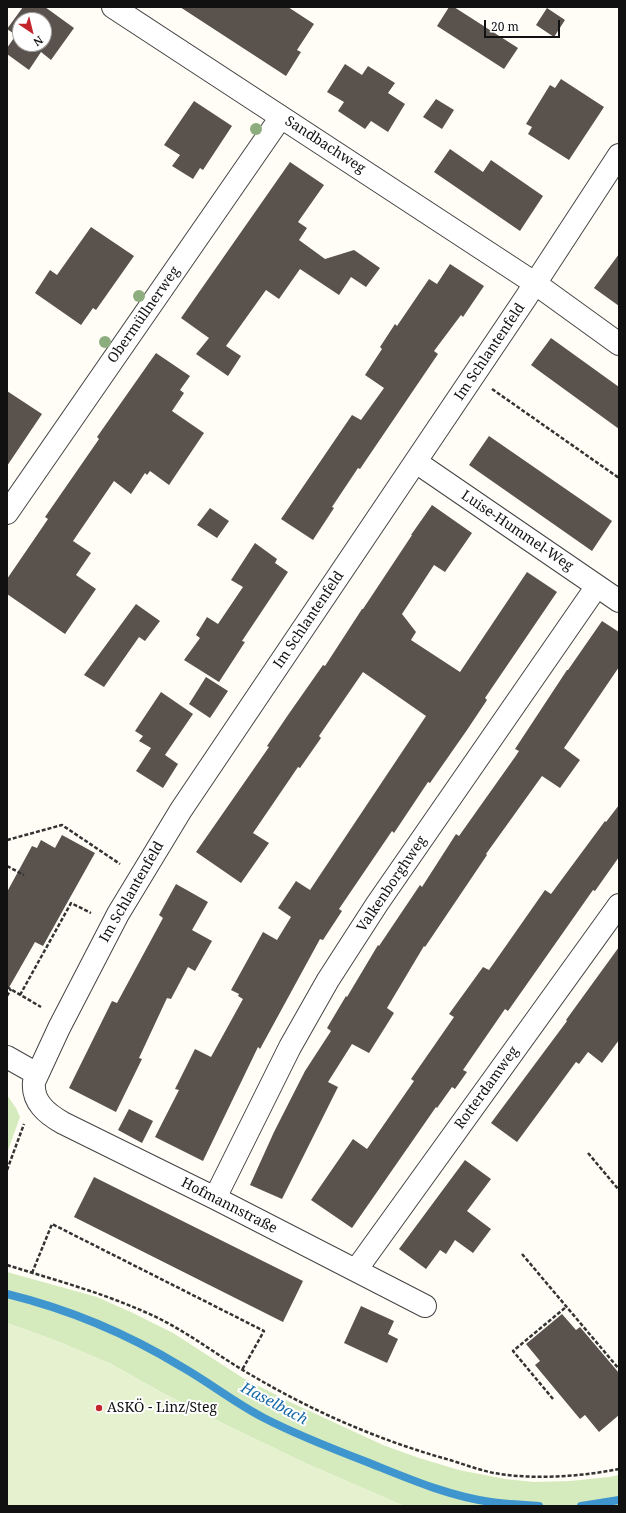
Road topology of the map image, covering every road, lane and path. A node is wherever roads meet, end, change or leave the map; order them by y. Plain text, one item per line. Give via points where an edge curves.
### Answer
1 (113, 7) edge
2 (281, 117) junction
3 (619, 155) edge
4 (536, 284) junction
5 (619, 344) edge
6 (488, 387) dead end
7 (416, 462) junction
8 (619, 478) edge
9 (7, 513) edge
10 (597, 586) junction
11 (619, 601) edge
12 (7, 840) edge
13 (120, 864) dead end
14 (7, 866) edge
15 (24, 875) dead end
16 (619, 906) edge
17 (91, 914) dead end
18 (7, 987) edge
19 (11, 989) junction
20 (20, 995) junction
21 (7, 996) edge
22 (41, 1007) dead end
23 (7, 1057) edge
24 (37, 1074) junction
25 (32, 1110) junction
26 (588, 1154) dead end
27 (7, 1170) edge
28 (619, 1190) edge
29 (214, 1198) junction
30 (522, 1254) dead end
31 (7, 1265) edge
32 (356, 1270) junction
33 (32, 1273) junction
34 (425, 1306) dead end
35 (566, 1306) junction
36 (619, 1369) edge
37 (242, 1370) junction
38 (553, 1399) dead end
39 (619, 1469) edge

1 - 2 street, Sandbachweg
2 - 4 street, Sandbachweg
2 - 9 street, Obermüllnerweg
3 - 4 street, Im Schlantenfeld
4 - 5 street, Sandbachweg
4 - 7 street, Im Schlantenfeld
6 - 8 path
7 - 10 street, Luise-Hummel-Weg
7 - 24 street, Im Schlantenfeld via 181,810 92,962
10 - 11 street, Luise-Hummel-Weg
10 - 29 street, Valkenborghweg via 334,970 290,1047
12 - 13 path via 62,825
14 - 15 path
16 - 32 street, Rotterdamweg
17 - 20 path via 71,903
18 - 19 path
19 - 20 path
19 - 21 path
20 - 22 path
23 - 24 street
24 - 25 street, Im Schlantenfeld
25 - 27 path
25 - 29 street, Hofmannstraße via 48,1113 63,1123
26 - 28 path
29 - 32 street, Hofmannstraße
30 - 35 path
31 - 33 path
32 - 34 street, Hofmannstraße
33 - 37 path via 82,1288 158,1319
33 - 37 path via 52,1224 264,1331
35 - 36 path
35 - 38 path via 513,1351
37 - 39 path via 374,1435 491,1472 530,1476 571,1476

